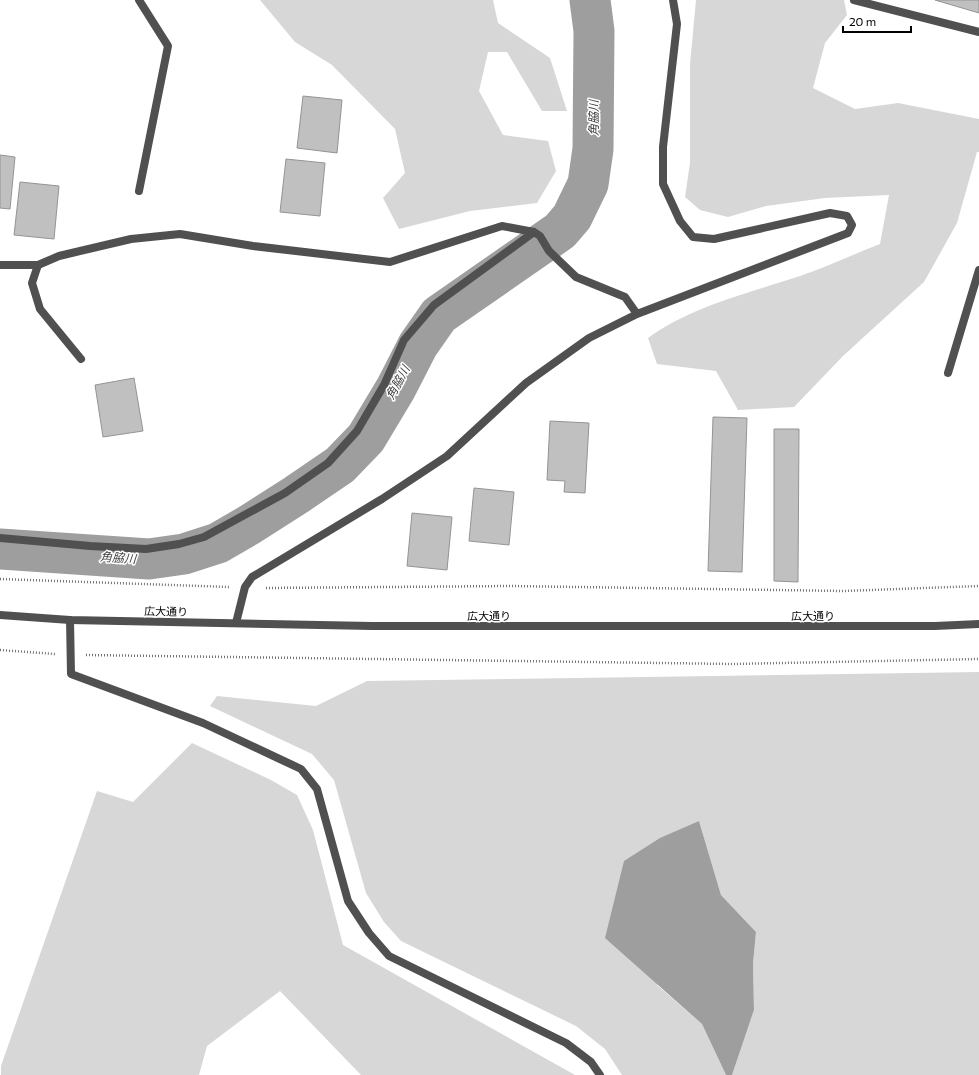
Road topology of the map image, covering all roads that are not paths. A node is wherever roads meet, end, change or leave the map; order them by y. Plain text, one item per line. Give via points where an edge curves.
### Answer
1 (139, 0) edge
2 (673, 0) edge
3 (854, 0) edge
4 (979, 32) edge
5 (139, 191) dead end
6 (537, 234) junction
7 (0, 265) edge
8 (38, 265) junction
9 (979, 270) edge
10 (637, 314) junction
11 (81, 359) dead end
12 (948, 373) dead end
13 (0, 538) edge
14 (0, 615) edge
15 (70, 620) junction
16 (236, 623) junction
17 (979, 624) edge
18 (600, 1075) edge

1 - 5 street via 168,46
2 - 10 street via 677,24 663,147 663,184 680,220 693,237 714,239 830,213 847,216 852,225 848,233
3 - 4 street
6 - 8 street via 502,226 390,262 252,246 180,234 132,239 59,256
6 - 10 street via 548,251 576,277 625,297
6 - 13 street via 434,305 404,340 384,385 357,431 328,463 285,493 204,537 179,544 146,549
7 - 8 street
8 - 11 street via 32,283 40,309
9 - 12 street
10 - 16 street via 589,338 526,383 448,456 252,577 245,587
14 - 15 street, 広大通り
15 - 16 street, 広大通り
15 - 18 street via 70,674 203,723 301,769 318,789 348,900 369,933 389,956 566,1043 591,1062
16 - 17 street, 広大通り via 372,626

